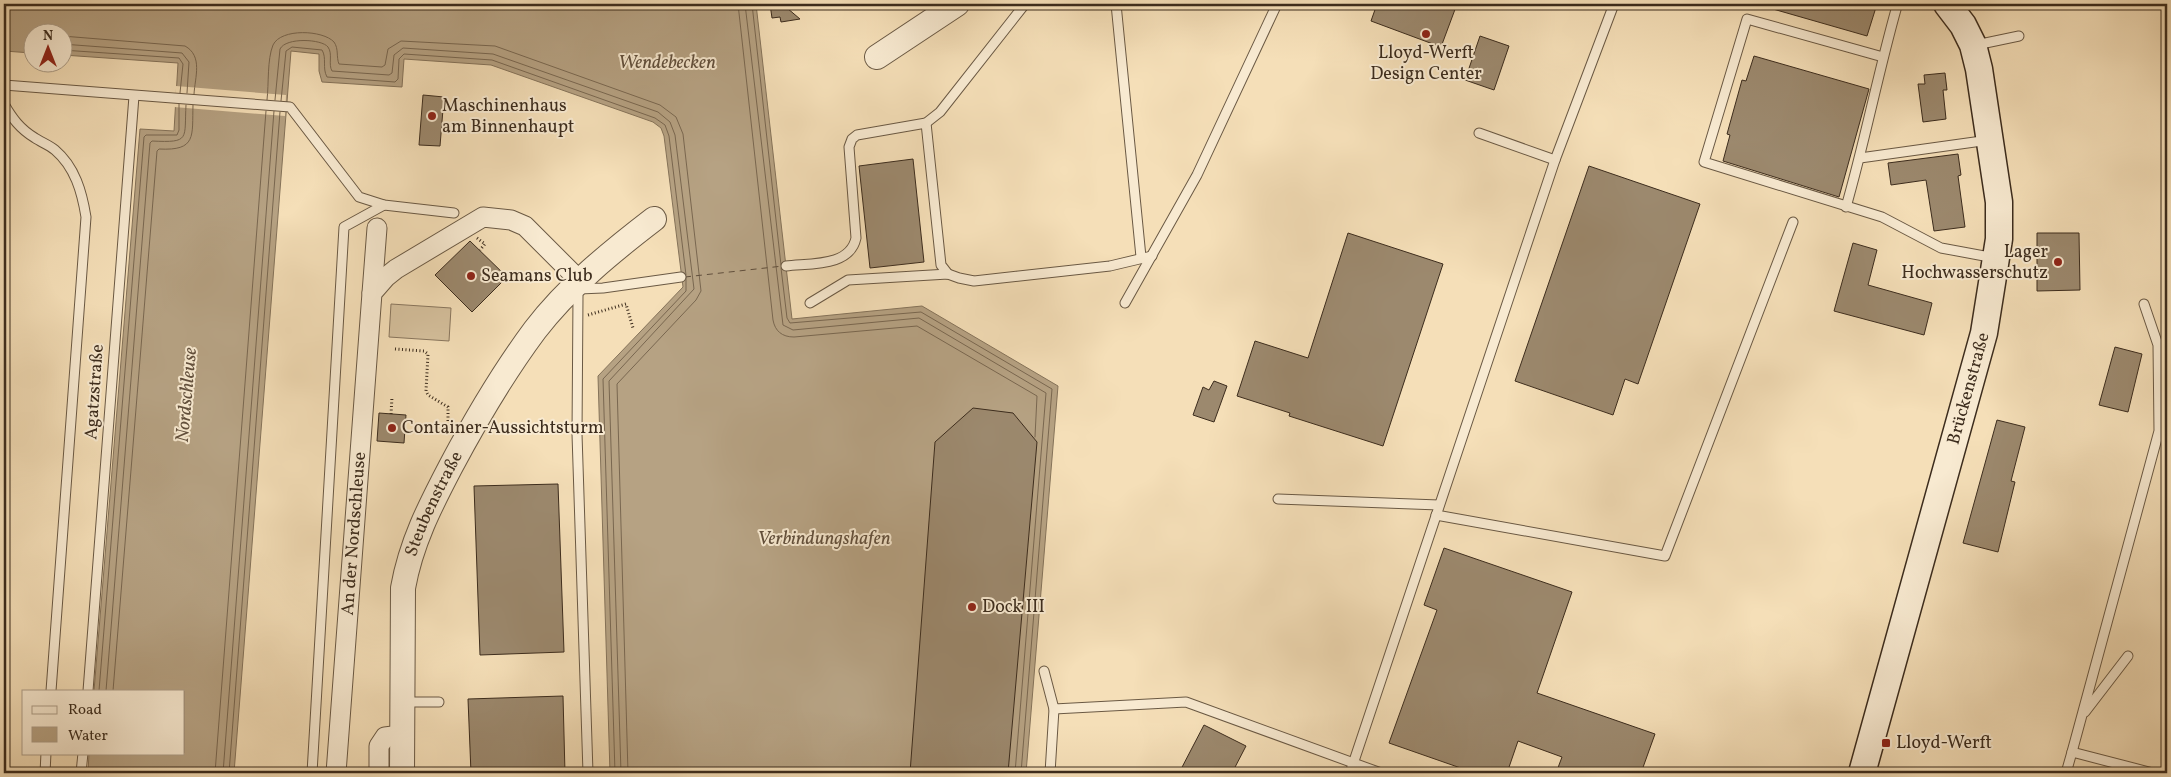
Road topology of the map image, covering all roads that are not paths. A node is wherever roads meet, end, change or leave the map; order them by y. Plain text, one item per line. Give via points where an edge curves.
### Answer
1 (956, 4) edge
2 (1025, 4) edge
3 (1116, 4) edge
4 (1277, 4) edge
5 (1614, 4) edge
6 (1947, 4) edge
7 (1897, 6) dead end
8 (2020, 36) dead end
9 (1973, 45) junction
10 (1883, 57) junction
11 (877, 58) dead end
12 (4, 85) edge
13 (134, 96) junction
14 (4, 104) edge
15 (926, 123) junction
16 (1479, 133) dead end
17 (1989, 140) junction
18 (1860, 158) junction
19 (1555, 160) junction
20 (384, 205) junction
21 (1846, 207) junction
22 (454, 213) dead end
23 (654, 219) dead end
24 (1793, 222) dead end
25 (377, 228) dead end
26 (1152, 256) junction
27 (1141, 257) junction
28 (1997, 258) junction
29 (786, 266) dead end
30 (948, 274) junction
31 (681, 277) dead end
32 (574, 288) junction
33 (372, 293) junction
34 (810, 303) dead end
35 (1125, 303) dead end
36 (2144, 304) dead end
37 (1278, 499) dead end
38 (1439, 505) junction
39 (1436, 515) junction
40 (2128, 656) dead end
41 (1044, 671) dead end
42 (51, 690) edge
43 (88, 690) edge
44 (401, 702) junction
45 (440, 702) dead end
46 (1054, 709) junction
47 (2082, 716) junction
48 (401, 735) junction
49 (2072, 752) junction
50 (46, 754) edge
51 (83, 754) edge
52 (1354, 763) junction
53 (45, 773) edge
54 (81, 773) edge
55 (312, 773) edge
56 (336, 773) edge
57 (379, 773) edge
58 (402, 773) edge
59 (588, 773) edge
60 (1050, 773) edge
61 (1350, 773) edge
62 (1381, 773) edge
63 (1862, 773) edge
64 (2066, 773) edge
65 (2154, 773) edge

1 - 11 street
2 - 15 lane via 940,112
3 - 27 lane
4 - 26 lane via 1197,175
5 - 19 lane
6 - 9 main road, Brückenstraße via 1964,25
7 - 10 lane
8 - 9 lane
9 - 17 main road, Brückenstraße
10 - 18 lane
10 - 21 lane via 1747,19 1704,162
12 - 13 lane
13 - 20 lane via 290,108 359,196
13 - 43 lane, Agatzstraße
14 - 42 lane via 16,124 65,160 79,186 86,217
15 - 29 lane via 857,135 852,139 849,146 854,247 838,259
15 - 30 lane via 941,265
16 - 19 lane
17 - 18 lane
17 - 28 main road, Brückenstraße via 1999,202
18 - 21 lane
19 - 38 lane
20 - 22 lane
20 - 55 lane via 344,227
21 - 28 lane via 1882,217 1941,248
23 - 32 street, Steubenstraße via 609,253
24 - 39 lane via 1665,556
25 - 33 street, An der Nordschleuse
26 - 27 lane
26 - 35 lane
27 - 30 lane via 1110,266 974,281
28 - 63 main road, Brückenstraße via 1984,333
30 - 34 lane via 848,280
31 - 32 lane via 603,288
32 - 33 street via 576,277 530,230 512,220 483,218 396,269
32 - 44 street, Steubenstraße via 536,329 495,388 419,528 408,559 403,588
32 - 59 lane via 578,296 577,434
33 - 56 street, An der Nordschleuse
36 - 47 lane via 2158,345 2159,431
37 - 38 lane
38 - 39 lane
39 - 52 lane
40 - 47 lane
41 - 46 lane
44 - 45 lane
44 - 48 street, Steubenstraße
46 - 52 lane via 1186,702
46 - 60 lane
47 - 49 lane
48 - 57 street via 385,737 380,746
48 - 58 street, Steubenstraße
49 - 64 lane
49 - 65 lane
50 - 53 lane
51 - 54 lane
52 - 61 lane
52 - 62 lane

